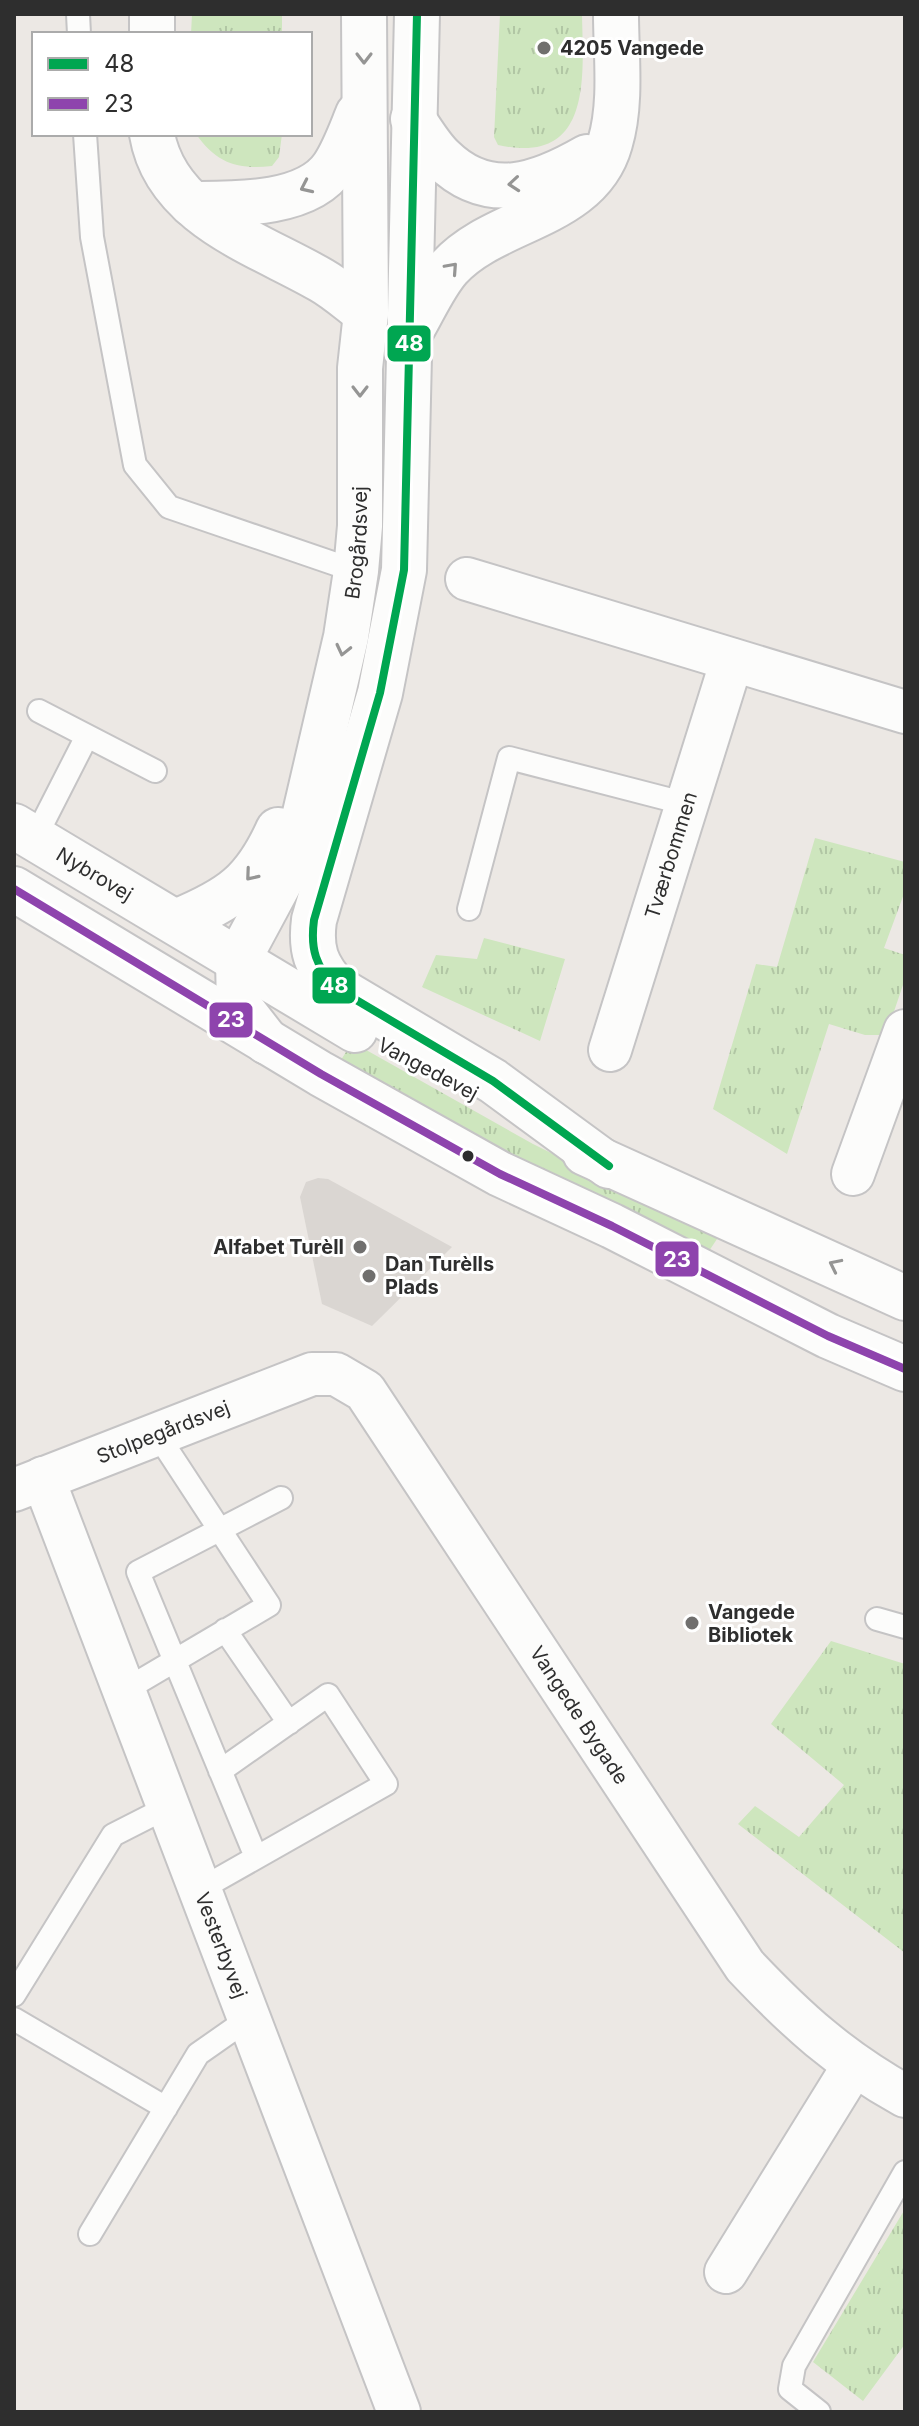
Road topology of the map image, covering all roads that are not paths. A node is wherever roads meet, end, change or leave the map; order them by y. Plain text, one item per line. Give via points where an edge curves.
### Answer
1 (364, 14) edge
2 (417, 14) edge
3 (616, 14) edge
4 (364, 102) junction
5 (413, 119) junction
6 (85, 136) edge
7 (153, 136) edge
8 (610, 144) junction
9 (192, 204) junction
10 (366, 313) junction
11 (410, 333) junction
12 (356, 571) junction
13 (467, 579) dead end
14 (732, 660) junction
15 (39, 711) dead end
16 (905, 712) edge
17 (324, 732) junction
18 (87, 736) junction
19 (155, 771) dead end
20 (687, 804) junction
21 (25, 832) edge
22 (14, 888) edge
23 (469, 909) dead end
24 (314, 920) junction
25 (178, 921) junction
26 (246, 973) junction
27 (905, 1031) edge
28 (267, 1042) junction
29 (610, 1050) dead end
30 (609, 1166) junction
31 (853, 1174) dead end
32 (905, 1298) edge
33 (905, 1369) edge
34 (312, 1374) joint
35 (157, 1434) junction
36 (28, 1484) edge
37 (281, 1498) dead end
38 (222, 1529) junction
39 (877, 1619) dead end
40 (905, 1627) edge
41 (225, 1630) junction
42 (175, 1661) junction
43 (125, 1690) junction
44 (289, 1723) junction
45 (220, 1771) junction
46 (168, 1807) junction
47 (256, 1857) junction
48 (199, 1890) junction
49 (14, 1995) edge
50 (14, 2019) edge
51 (248, 2019) junction
52 (854, 2065) junction
53 (905, 2096) edge
54 (166, 2108) junction
55 (905, 2172) edge
56 (90, 2234) dead end
57 (726, 2272) dead end
58 (399, 2412) edge
59 (819, 2412) edge

1 -> 4 street, Brogårdsvej
2 - 5 street
3 - 8 street
4 -> 9 street via 333,168 312,187 251,204
4 - 10 street, Brogårdsvej
8 -> 5 street via 546,180 508,187 457,171
5 - 11 street
6 - 12 lane via 92,237 135,465 169,507
7 - 9 street via 169,177
11 -> 8 street via 449,268 471,250 568,199 594,174
9 - 10 street via 231,234 324,282
10 -> 12 street, Brogårdsvej
11 - 24 street via 404,570 380,693
12 -> 17 street, Brogårdsvej
13 - 14 street
14 - 16 street
14 - 20 street, Tværbommen
15 - 18 lane
17 -> 25 street via 270,852 248,881 222,903
17 - 26 street, Brogårdsvej via 291,867
18 - 19 lane
18 - 21 lane
20 - 23 lane via 509,758
20 - 29 street, Tværbommen
21 - 25 street, Nybrovej
22 - 26 street via 80,905 200,976
22 - 28 street
24 - 26 street via 298,943
24 - 30 street via 313,955 336,988 493,1081
25 - 26 street, Vangedevej
26 - 28 street via 239,1006
26 - 30 street, Vangedevej
27 - 31 street
28 - 33 street via 500,1174
32 -> 30 street, Vangedevej
34 - 35 street, Stolpegårdsvej
34 - 52 street, Vangede Bygade via 336,1374 365,1391 745,1966 821,2042
35 - 36 street, Stolpegårdsvej
35 - 38 lane
36 - 43 street, Vesterbyvej
37 - 38 lane
38 - 41 lane via 269,1605
38 - 42 lane via 138,1572
39 - 40 lane
41 - 42 lane
41 - 44 lane
42 - 43 lane
42 - 45 lane
43 - 46 street, Vesterbyvej
44 - 45 lane
44 - 47 lane via 328,1695 386,1784
45 - 47 lane
46 - 48 street, Vesterbyvej
46 - 49 lane via 113,1835
47 - 48 lane
48 - 51 street, Vesterbyvej
50 - 54 lane
51 - 54 lane via 198,2054
51 - 58 street, Vesterbyvej
52 - 53 street, Vangede Bygade
52 - 57 street
54 - 56 lane
55 - 59 lane via 794,2366 790,2389

